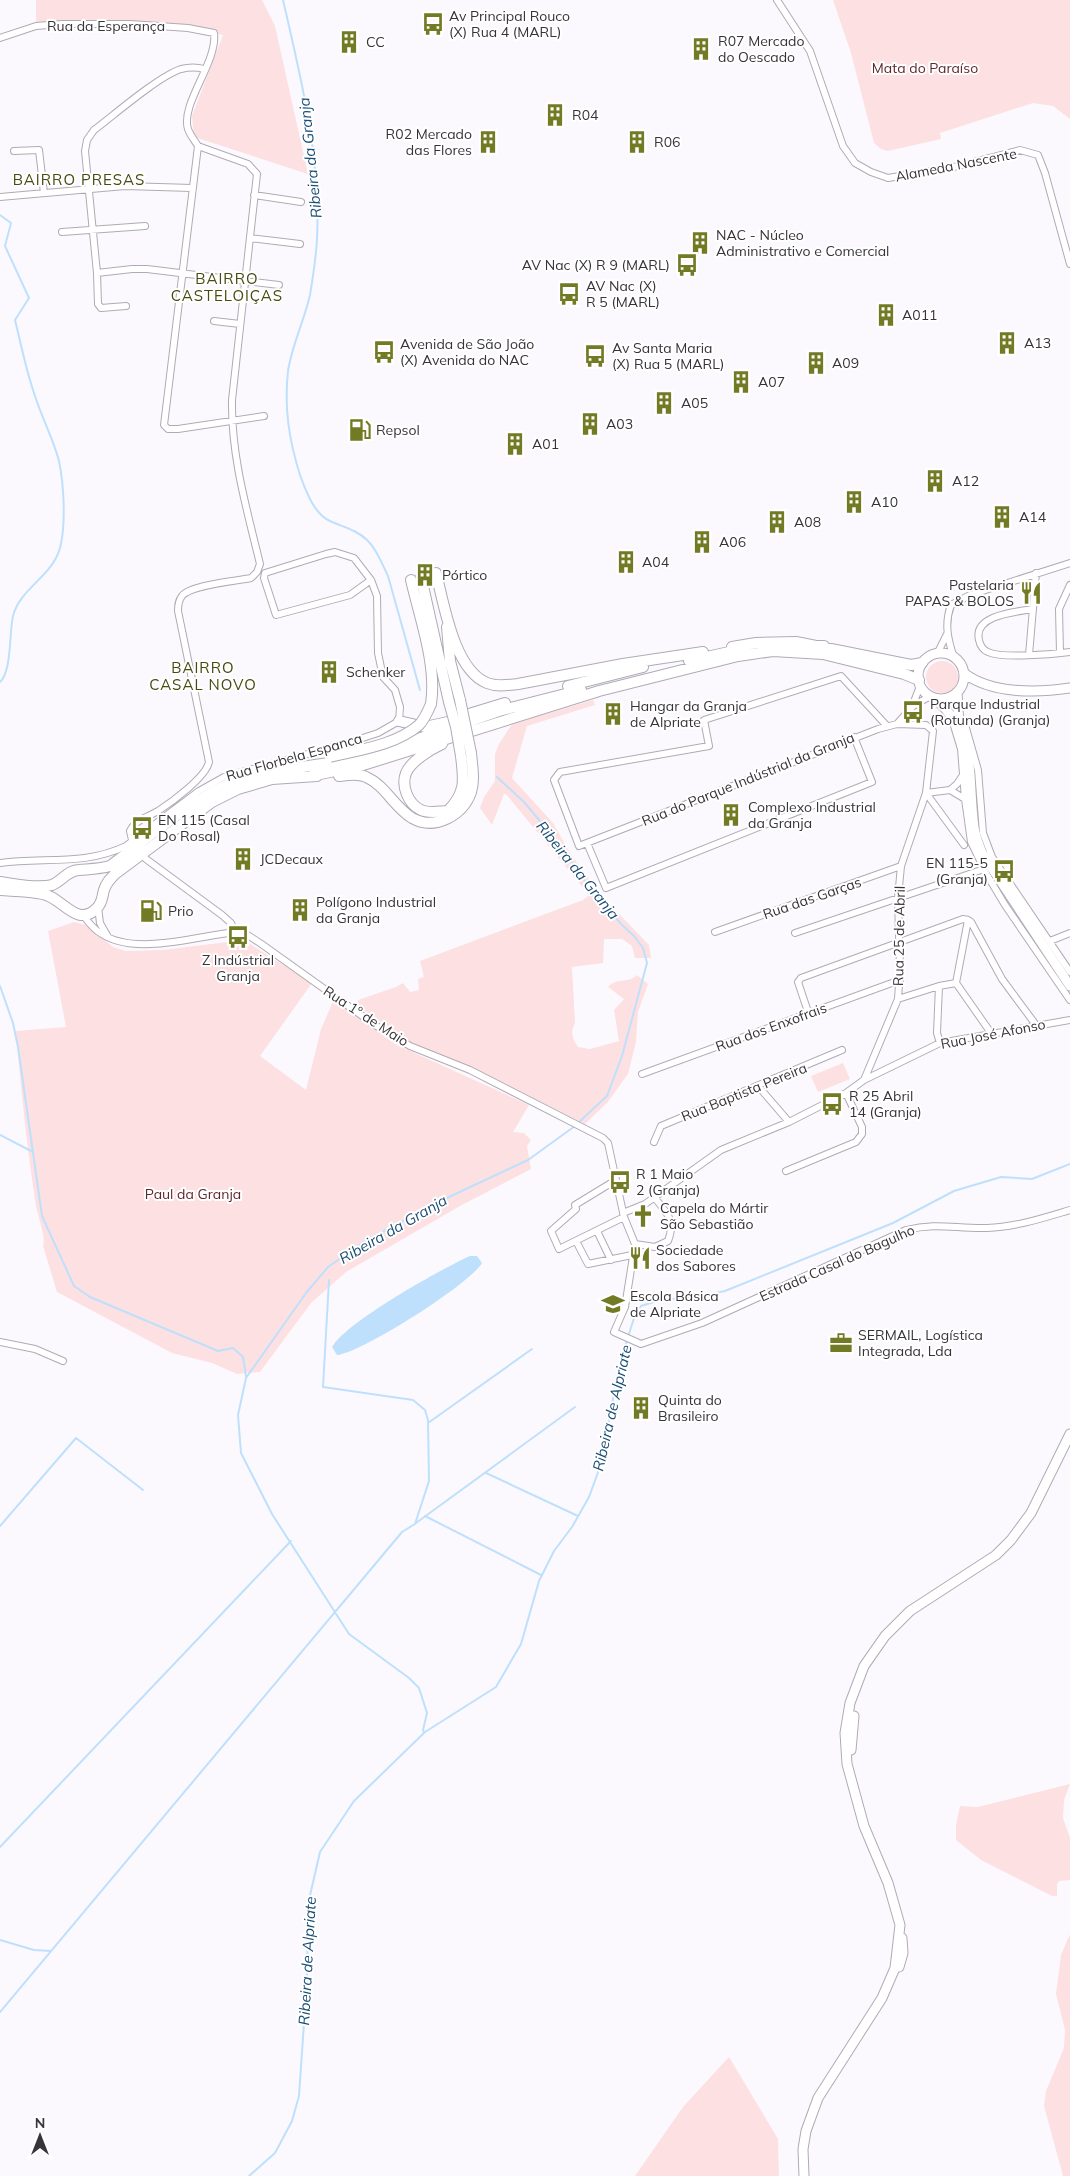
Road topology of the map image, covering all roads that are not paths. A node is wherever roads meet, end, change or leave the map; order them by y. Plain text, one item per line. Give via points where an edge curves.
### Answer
1 (777, 0) edge
2 (0, 38) edge
3 (204, 69) junction
4 (198, 146) junction
5 (14, 152) dead end
6 (192, 188) junction
7 (88, 189) junction
8 (44, 193) junction
9 (254, 196) junction
10 (0, 197) edge
11 (301, 202) dead end
12 (145, 226) dead end
13 (92, 230) junction
14 (62, 232) dead end
15 (250, 238) junction
16 (300, 244) dead end
17 (1070, 264) edge
18 (97, 273) junction
19 (182, 274) junction
20 (245, 281) junction
21 (279, 285) dead end
22 (126, 306) dead end
23 (214, 321) dead end
24 (240, 324) junction
25 (264, 416) dead end
26 (232, 421) junction
27 (1070, 563) edge
28 (436, 573) dead end
29 (1036, 573) junction
30 (371, 580) junction
31 (1070, 585) edge
32 (1070, 602) edge
33 (1060, 605) junction
34 (1033, 609) junction
35 (447, 616) junction
36 (948, 633) junction
37 (824, 646) junction
38 (710, 651) junction
39 (1070, 652) edge
40 (1060, 653) junction
41 (937, 654) junction
42 (1029, 655) junction
43 (954, 658) junction
44 (922, 663) junction
45 (964, 672) junction
46 (919, 683) junction
47 (982, 685) junction
48 (1070, 688) edge
49 (959, 691) junction
50 (933, 698) junction
51 (912, 707) junction
52 (957, 719) junction
53 (399, 721) junction
54 (897, 724) junction
55 (487, 725) junction
56 (887, 726) junction
57 (854, 737) junction
58 (466, 755) junction
59 (253, 774) junction
60 (964, 775) junction
61 (311, 776) junction
62 (950, 790) junction
63 (926, 793) junction
64 (965, 798) junction
65 (132, 840) junction
66 (587, 843) junction
67 (964, 845) dead end
68 (146, 859) dead end
69 (0, 863) edge
70 (902, 866) junction
71 (984, 869) junction
72 (88, 871) junction
73 (64, 878) junction
74 (0, 882) edge
75 (104, 890) junction
76 (0, 892) edge
77 (898, 898) junction
78 (61, 902) junction
79 (98, 907) junction
80 (83, 915) junction
81 (968, 920) junction
82 (235, 932) junction
83 (715, 932) dead end
84 (795, 933) dead end
85 (1070, 933) edge
86 (108, 937) junction
87 (1050, 941) junction
88 (898, 942) junction
89 (1070, 970) edge
90 (900, 980) junction
91 (956, 983) junction
92 (939, 986) junction
93 (1070, 986) edge
94 (898, 999) junction
95 (1070, 1000) edge
96 (808, 1012) junction
97 (1070, 1020) edge
98 (1036, 1025) junction
99 (991, 1033) junction
100 (940, 1042) junction
101 (842, 1050) dead end
102 (642, 1074) dead end
103 (864, 1080) junction
104 (758, 1086) junction
105 (846, 1093) junction
106 (790, 1122) junction
107 (654, 1142) dead end
108 (786, 1171) dead end
109 (616, 1180) junction
110 (654, 1197) junction
111 (1070, 1210) edge
112 (624, 1215) junction
113 (597, 1231) junction
114 (576, 1241) junction
115 (635, 1244) junction
116 (632, 1256) junction
117 (611, 1260) junction
118 (0, 1342) edge
119 (63, 1361) dead end
120 (1070, 1434) edge
121 (1070, 1444) edge
122 (804, 2176) edge
123 (809, 2176) edge

1 - 17 street, Alameda Nascente via 810,51 842,146 855,163 888,178 954,167 1020,150 1038,155
2 - 3 street, Rua da Esperança via 36,26 130,24 188,28 214,33 212,50
3 - 4 street via 187,117 188,131
3 - 7 street via 180,69 165,77 89,135 85,145
4 - 6 street
4 - 9 street via 254,169
5 - 8 street via 39,150
6 - 7 street via 142,185
6 - 19 street
7 - 8 street
7 - 13 street
8 - 10 street
9 - 11 street
9 - 15 street
12 - 13 street
13 - 14 street
13 - 18 street
15 - 16 street
15 - 20 street
18 - 19 street via 132,269
18 - 22 street via 98,304 101,308
19 - 20 street
19 - 26 street via 164,425 168,429 178,429
20 - 21 street
20 - 24 street
23 - 24 street
24 - 26 street
25 - 26 street
26 - 65 street via 235,455 260,564 251,578 193,589 183,594 178,602 208,770 159,810 132,826
27 - 29 street
28 - 35 highway
29 - 34 street
29 - 36 street via 958,600 951,605 947,617
30 - 30 street via 354,558 335,552 265,573 264,578 276,615 350,595
30 - 53 street via 377,596 378,653 383,677 394,690 400,707
31 - 33 street
32 - 33 street
33 - 40 street
34 - 42 street
34 - 42 street via 986,621 979,630 980,644 988,652
35 - 38 highway via 461,657 472,673 487,683 500,686
35 - 58 highway, bridge via 450,661 460,700
36 - 41 street
36 - 43 street
37 - 38 highway via 796,642 766,643
37 - 44 highway via 911,665
37 - 59 highway via 755,647 722,653 500,711 363,758
38 - 53 highway via 488,708 443,724 425,727
39 - 40 street
40 - 42 street
41 - 43 main road
41 - 44 main road
43 - 45 main road
44 - 46 main road
45 - 47 main road
45 - 49 main road
46 - 50 main road
46 - 51 street
46 - 55 highway via 904,674 823,654 772,652 738,656 599,691
47 - 48 main road via 1050,691
47 - 49 main road
49 - 50 main road via 951,697
49 - 52 main road
50 - 51 street
50 - 52 main road
51 - 54 street
52 - 60 street
52 - 87 street via 966,728 978,770 983,833 992,857
52 - 93 main road via 968,755 974,830 982,853
53 - 65 street, Rua Florbela Espanca via 378,733 344,744 224,777 199,791
54 - 56 street, Rua do Parque Indústrial da Granja
54 - 63 street, Rua 25 de Abril via 926,725 933,731
55 - 58 highway via 439,745 411,766 404,781 410,799 421,810 448,811 458,800 463,787
55 - 61 highway via 363,765
56 - 57 street, Rua do Parque Indústrial da Granja
56 - 66 street, Rua do Parque Indústrial da Granja via 841,676 704,720 709,746 560,772 554,780 579,846
57 - 66 street, Rua do Parque Indústrial da Granja
57 - 66 street via 872,782 606,888
58 - 59 highway, bridge via 416,578 434,687 431,704 420,724 398,738 368,748
58 - 61 highway via 471,791 463,808 440,821 427,823 402,810 382,788 365,776
59 - 72 highway via 208,794 110,866
60 - 62 street
60 - 64 street
61 - 75 highway via 272,779 238,789 212,802 115,874
62 - 63 street
62 - 64 street
63 - 67 street
63 - 70 street, Rua 25 de Abril
64 - 71 street via 971,842
65 - 69 street, Rua Florbela Espanca via 117,850 93,858
68 - 82 street via 222,915
70 - 77 street, Rua 25 de Abril
70 - 83 street, Rua das Garças
71 - 77 street
71 - 95 street
72 - 73 highway via 71,872
72 - 75 highway via 96,875
73 - 74 highway via 43,886
73 - 78 highway via 59,885
75 - 79 highway
76 - 78 highway via 44,894
77 - 84 street
77 - 88 street, Rua 25 de Abril
78 - 80 highway via 66,910
79 - 80 highway
79 - 86 street via 100,922
80 - 86 street
81 - 88 street via 962,919
81 - 91 street
81 - 98 street via 1002,979
82 - 86 street via 140,945
82 - 109 street, Rua 1º de Maio via 246,934 260,943 410,1046 470,1070 603,1138 608,1143
85 - 87 street
87 - 89 street
88 - 90 street, Rua 25 de Abril
88 - 96 street via 801,978 798,982
90 - 94 street, Rua 25 de Abril
90 - 96 street, Rua dos Enxofrais
91 - 92 street
91 - 99 street
92 - 94 street
92 - 100 street via 937,1033
94 - 103 street, Rua 25 de Abril
96 - 102 street, Rua dos Enxofrais
97 - 98 street, Rua José Afonso
98 - 99 street, Rua José Afonso
99 - 100 street, Rua José Afonso
100 - 103 street, Rua José Afonso
101 - 104 street, Rua Baptista Pereira
103 - 105 street
104 - 106 street
104 - 107 street, Rua Baptista Pereira via 661,1126
105 - 106 street
105 - 108 street via 862,1127 862,1134 856,1142
106 - 110 street via 721,1150
109 - 112 street, Rua 1º de Maio
109 - 114 street via 575,1205 576,1208 551,1230 560,1249
110 - 112 street
110 - 115 street via 672,1221 668,1241 655,1247
111 - 116 street, Estrada Casal do Bagulho via 1023,1224 988,1228 932,1225 906,1230 702,1322 641,1344 614,1332 626,1307
112 - 113 street
112 - 115 street
113 - 114 street
113 - 117 street
114 - 117 street via 588,1264
115 - 116 street
116 - 117 street
118 - 119 street via 35,1349
120 - 122 main road via 1038,1500 1017,1532 996,1555 910,1611 885,1636 864,1666 850,1703 845,1733 847,1764 864,1826 888,1883 900,1925 894,1968 882,1998 818,2098 806,2131
121 - 123 main road via 1028,1527 1014,1544 999,1559 897,1629 871,1661 856,1696 851,1756 868,1820 889,1877 900,1919 903,1953 889,1998 817,2110 808,2143

